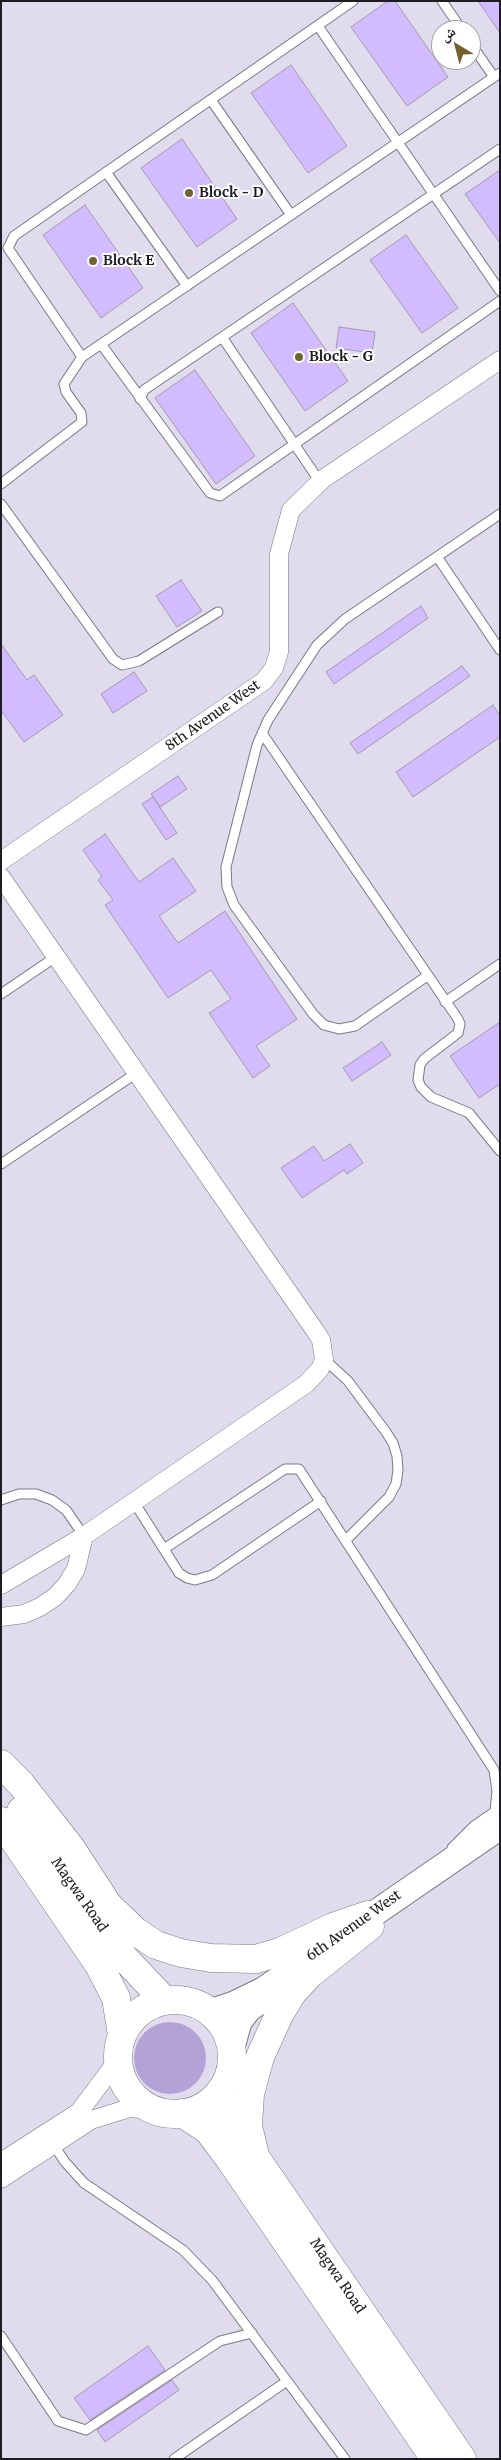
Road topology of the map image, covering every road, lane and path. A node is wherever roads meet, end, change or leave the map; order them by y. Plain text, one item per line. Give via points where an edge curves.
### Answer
1 (353, 1) edge
2 (442, 1) edge
3 (455, 20) edge
4 (318, 26) junction
5 (481, 56) edge
6 (497, 75) edge
7 (210, 100) junction
8 (398, 142) junction
9 (500, 149) edge
10 (106, 172) junction
11 (434, 194) junction
12 (291, 215) junction
13 (187, 286) junction
14 (500, 291) edge
15 (500, 302) edge
16 (222, 337) junction
17 (101, 344) junction
18 (82, 357) junction
19 (500, 360) edge
20 (140, 399) junction
21 (295, 444) junction
22 (320, 482) junction
23 (1, 484) edge
24 (1, 504) edge
25 (500, 514) edge
26 (438, 558) junction
27 (218, 612) dead end
28 (500, 650) edge
29 (262, 733) junction
30 (1, 861) edge
31 (1, 877) edge
32 (57, 956) junction
33 (500, 964) edge
34 (427, 976) junction
35 (1, 994) edge
36 (445, 1002) junction
37 (138, 1072) junction
38 (500, 1151) edge
39 (1, 1164) edge
40 (324, 1359) junction
41 (1, 1500) edge
42 (321, 1501) junction
43 (134, 1502) junction
44 (84, 1536) junction
45 (346, 1540) junction
46 (164, 1549) junction
47 (1, 1585) edge
48 (1, 1617) edge
49 (1, 1764) edge
50 (497, 1772) edge
51 (1, 1783) edge
52 (498, 1815) edge
53 (9, 1837) edge
54 (500, 1839) edge
55 (369, 1921) junction
56 (165, 2000) junction
57 (203, 2006) junction
58 (120, 2044) junction
59 (231, 2051) junction
60 (221, 2090) junction
61 (152, 2110) junction
62 (182, 2113) junction
63 (54, 2144) junction
64 (257, 2159) junction
65 (1, 2162) edge
66 (1, 2179) edge
67 (252, 2333) junction
68 (1, 2336) edge
69 (288, 2381) junction
70 (428, 2455) edge
71 (174, 2459) edge
72 (345, 2459) edge
73 (462, 2459) edge

1 - 4 lane
2 - 3 lane
4 - 7 lane
4 - 8 lane
5 - 6 lane
6 - 8 lane
7 - 10 lane
7 - 12 lane
8 - 11 lane
8 - 12 lane
9 - 11 lane
10 - 13 lane
10 - 18 lane via 14,236 8,248
11 - 14 lane
11 - 16 lane
12 - 13 lane
13 - 17 lane
15 - 21 lane
16 - 20 lane via 144,390
16 - 21 lane
17 - 18 lane
17 - 20 lane
18 - 23 lane via 64,384 81,413 82,422
19 - 22 street, 8th Avenue West
20 - 21 lane via 210,492 220,496
21 - 22 lane
22 - 30 street, 8th Avenue West via 291,510 279,554 279,652 270,675
24 - 27 lane via 113,659 122,665 139,662
25 - 26 lane
26 - 28 lane
26 - 29 lane via 345,619 326,636 310,655
29 - 34 lane
29 - 34 lane via 252,758 226,867 227,887 240,912 318,1020 331,1028 355,1026
31 - 32 street
32 - 35 lane
32 - 37 street
33 - 36 lane
34 - 36 lane
36 - 38 lane via 458,1020 460,1029 455,1037 424,1059 420,1065 420,1087 431,1097 469,1113
37 - 39 lane
37 - 40 street via 316,1332 321,1340
40 - 43 street via 320,1369 306,1384
40 - 45 lane via 355,1389 393,1443 398,1456 396,1484 389,1497
41 - 44 lane via 19,1494 36,1494 52,1500 66,1510
42 - 45 lane
42 - 46 lane via 204,1579 186,1578 179,1573
42 - 46 lane via 301,1472 288,1468
43 - 44 street
43 - 46 lane
44 - 47 street
44 - 48 street via 76,1569 55,1597 24,1614
45 - 50 lane
49 - 55 main road via 21,1784 71,1848 108,1905 135,1931 156,1945 211,1958 256,1959 280,1952 333,1927
50 - 52 lane
51 - 56 main road, Magwa Road via 116,1949
52 - 55 main road, 6th Avenue West via 437,1869
53 - 58 main road, Magwa Road via 99,1965 116,1998
54 - 55 main road, 6th Avenue West
55 - 57 main road, 6th Avenue West via 249,1998 213,2011
55 - 59 main road, 6th Avenue West via 249,2009 240,2022
55 - 64 main road via 293,1992 276,2021 260,2057 250,2094 248,2126
56 - 57 main road
56 - 58 main road via 147,2007 132,2019
57 - 59 main road via 220,2022 228,2035
58 - 61 main road via 120,2073 128,2090
58 - 65 street via 112,2068 79,2112
59 - 60 main road via 227,2078
60 - 62 main road via 210,2101
60 - 64 main road, Magwa Road via 224,2109
61 - 62 main road
61 - 63 street via 130,2108 103,2115
62 - 70 main road, Magwa Road via 208,2130 225,2153
63 - 66 street
63 - 67 lane via 84,2183 183,2250 212,2280
64 - 73 main road, Magwa Road
67 - 68 lane via 220,2341 86,2430 58,2421
67 - 69 lane
69 - 71 lane
69 - 72 lane

